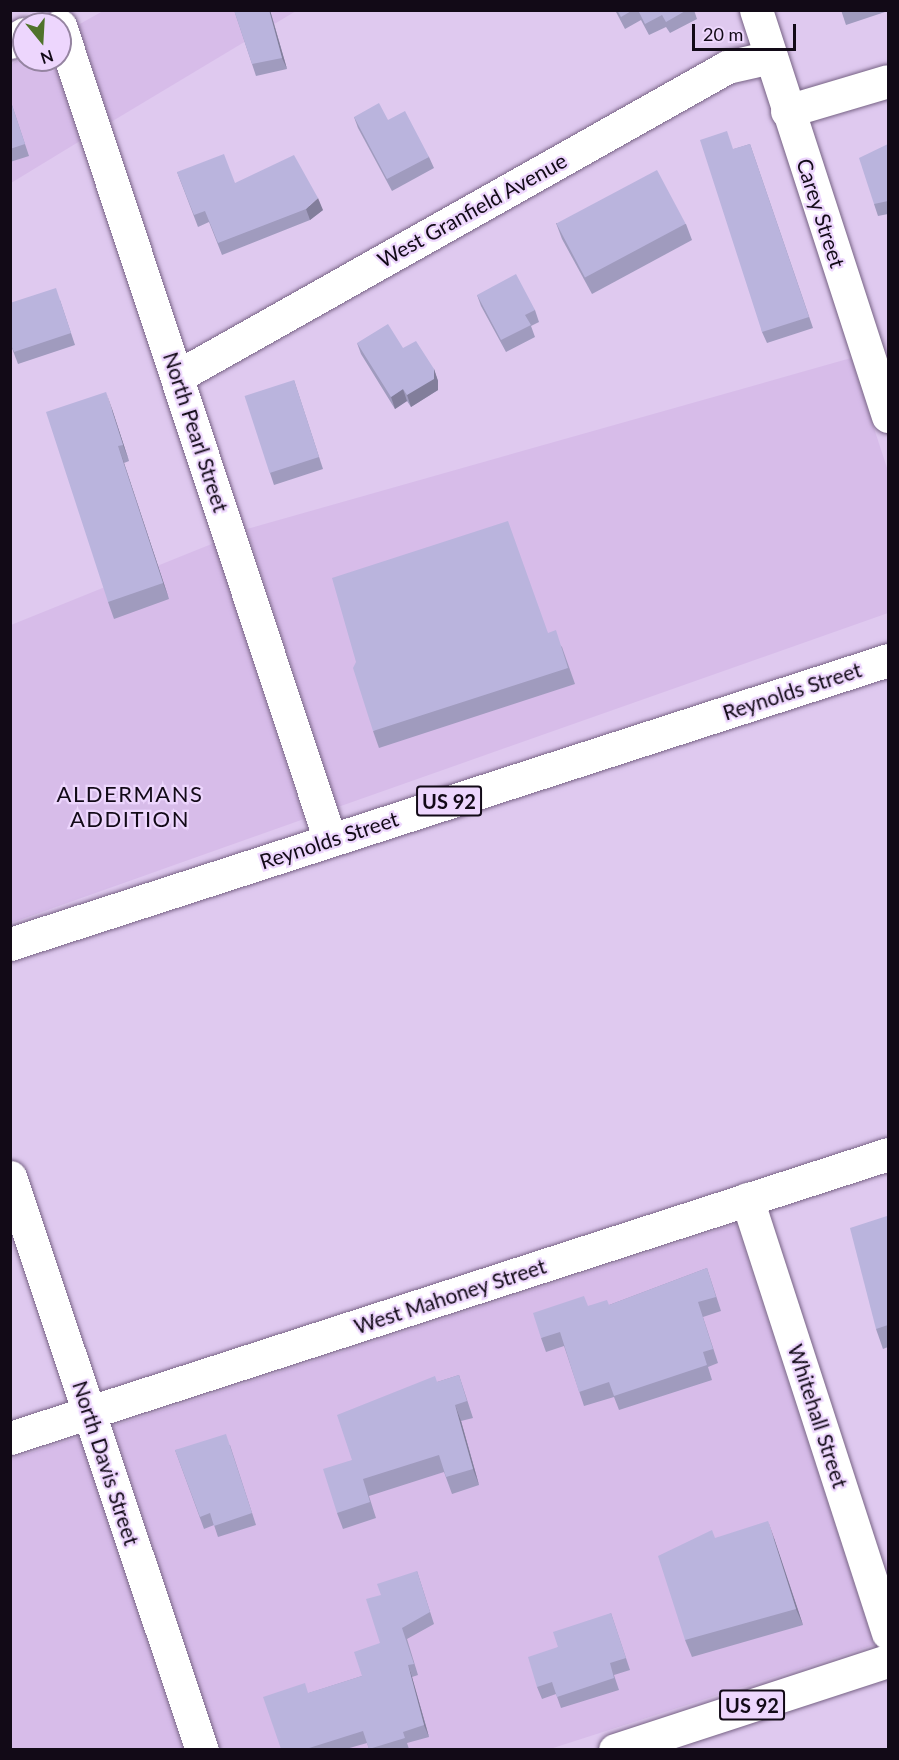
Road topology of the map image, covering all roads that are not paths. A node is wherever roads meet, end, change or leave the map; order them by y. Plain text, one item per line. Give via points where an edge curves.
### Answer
1 (756, 10) edge
2 (771, 57) junction
3 (72, 67) edge
4 (888, 81) edge
5 (787, 111) junction
6 (178, 376) junction
7 (888, 416) edge
8 (888, 660) edge
9 (330, 840) junction
10 (10, 944) edge
11 (888, 1154) edge
12 (10, 1177) edge
13 (747, 1199) junction
14 (90, 1413) junction
15 (10, 1438) edge
16 (888, 1632) edge
17 (888, 1661) edge
18 (202, 1749) edge
19 (615, 1749) edge

1 - 2 street, Carey Street
2 - 5 street, Carey Street
2 - 6 street, West Granfield Avenue via 727,67
3 - 6 street, North Pearl Street
4 - 5 street
5 - 7 street, Carey Street
6 - 9 street, North Pearl Street
8 - 9 street, Reynolds Street / US 92
9 - 10 street, Reynolds Street / US 92
11 - 13 street, West Mahoney Street
12 - 14 street, North Davis Street
13 - 14 street, West Mahoney Street
13 - 16 street, Whitehall Street
14 - 15 street, West Mahoney Street
14 - 18 street, North Davis Street
17 - 19 street, US 92

